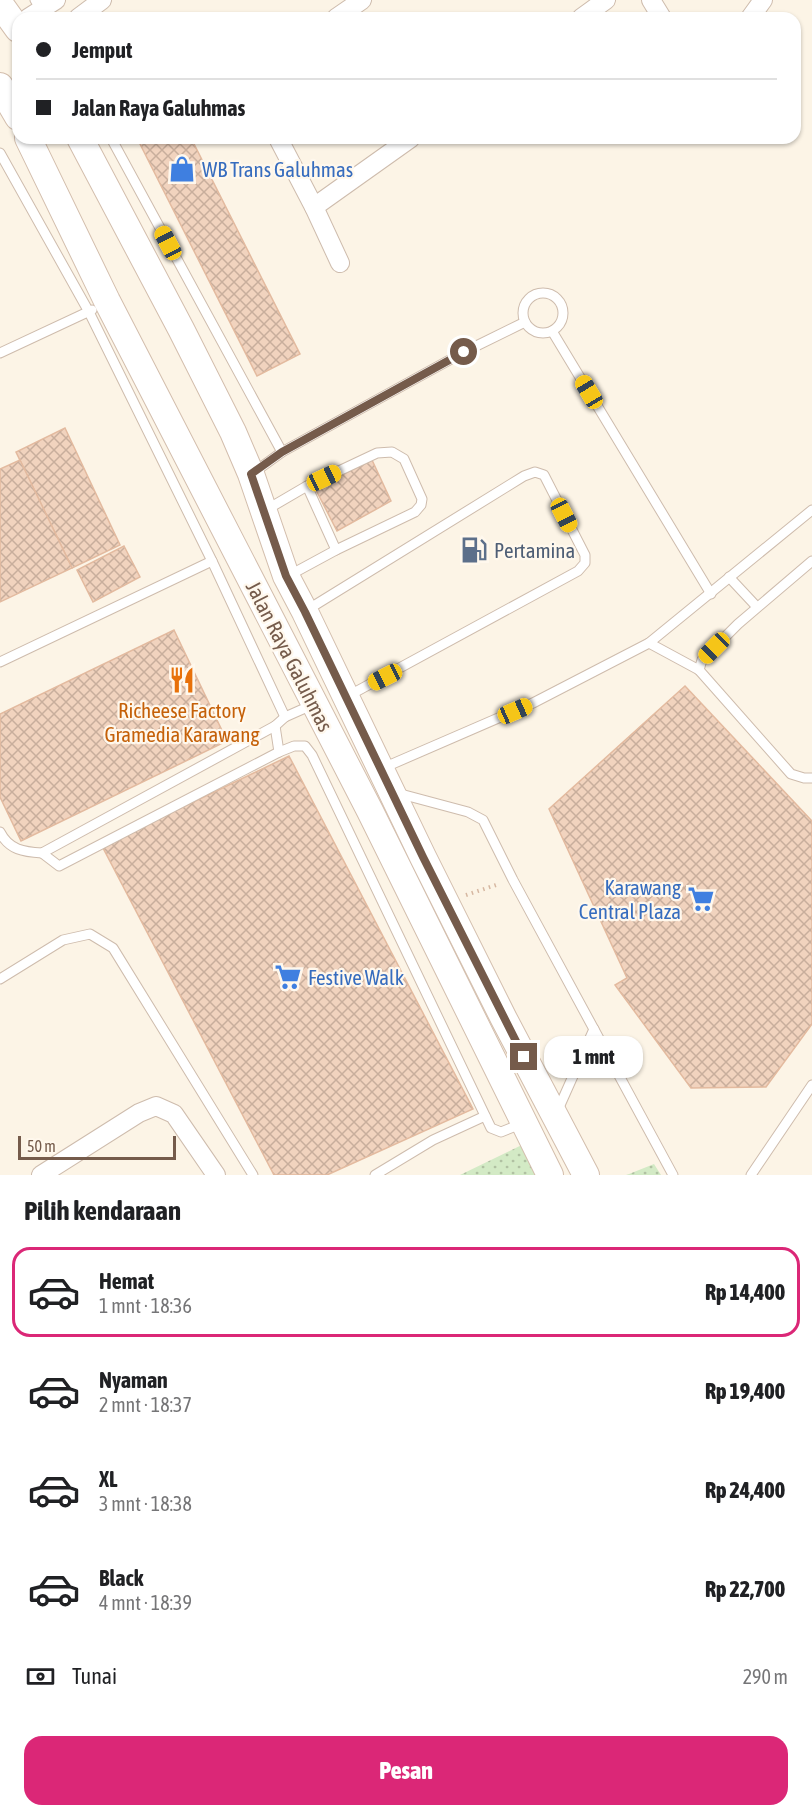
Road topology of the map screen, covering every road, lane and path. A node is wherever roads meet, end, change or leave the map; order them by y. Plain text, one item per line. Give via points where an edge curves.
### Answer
1 (102, 0) edge
2 (362, 0) edge
3 (606, 0) edge
4 (0, 4) edge
5 (21, 12) edge
6 (86, 12) edge
7 (345, 12) edge
8 (589, 12) edge
9 (0, 86) edge
10 (12, 107) edge
11 (30, 144) edge
12 (83, 144) edge
13 (114, 144) edge
14 (281, 144) edge
15 (403, 144) edge
16 (0, 153) edge
17 (314, 207) junction
18 (339, 263) dead end
19 (98, 306) junction
20 (525, 322) junction
21 (552, 331) junction
22 (0, 353) edge
23 (282, 452) junction
24 (251, 474) junction
25 (307, 486) junction
26 (812, 510) edge
27 (264, 512) junction
28 (336, 550) junction
29 (212, 561) junction
30 (812, 561) edge
31 (286, 576) junction
32 (729, 577) junction
33 (711, 594) junction
34 (757, 607) junction
35 (305, 612) junction
36 (649, 643) junction
37 (0, 662) edge
38 (699, 670) junction
39 (346, 697) junction
40 (314, 704) junction
41 (285, 717) junction
42 (275, 726) junction
43 (279, 752) junction
44 (812, 778) edge
45 (387, 781) junction
46 (0, 832) edge
47 (42, 853) junction
48 (513, 880) junction
49 (445, 902) junction
50 (0, 979) edge
51 (594, 1029) junction
52 (812, 1085) edge
53 (555, 1115) junction
54 (485, 1116) junction
55 (524, 1124) junction
56 (41, 1175) edge
57 (216, 1175) edge
58 (253, 1175) edge
59 (375, 1175) edge
60 (550, 1175) edge
61 (586, 1175) edge
62 (673, 1175) edge
63 (751, 1175) edge

1 - 6 street
2 - 7 street
3 - 8 street
4 - 5 main road
9 - 10 main road
11 - 19 main road, Jalan Raya Galuhmas
12 - 24 main road, Jalan Raya Galuhmas via 182,329
13 - 23 lane
14 - 17 street
15 - 17 street
16 - 19 lane
17 - 18 street
19 - 22 lane
19 - 29 lane
19 - 40 main road, Jalan Raya Galuhmas
20 - 21 lane via 537,332
20 - 21 lane via 524,307 528,300 534,295 550,294 557,298 563,312 562,320
20 - 23 lane
21 - 33 lane
23 - 24 lane
24 - 27 main road, Jalan Raya Galuhmas
25 - 27 lane
25 - 28 lane
25 - 28 lane via 377,453 392,452 404,459 422,499 421,506
26 - 32 lane
27 - 31 main road, Jalan Raya Galuhmas
28 - 31 lane
29 - 37 lane
29 - 41 lane
30 - 34 lane
31 - 35 main road, Jalan Raya Galuhmas
32 - 33 lane
32 - 34 lane
33 - 36 lane
34 - 38 lane via 702,660
35 - 39 main road, Jalan Raya Galuhmas
35 - 39 lane via 535,472 544,475 585,555 585,563 578,571
36 - 38 lane
36 - 45 lane
38 - 44 lane via 791,774
39 - 45 main road, Jalan Raya Galuhmas
40 - 41 lane
40 - 55 main road, Jalan Raya Galuhmas
41 - 42 lane
42 - 43 lane
42 - 47 lane
43 - 47 lane via 59,866
43 - 54 lane via 305,746 312,755
45 - 48 lane via 483,820
45 - 49 main road, Jalan Raya Galuhmas
46 - 47 lane via 3,839 21,851
48 - 49 path
48 - 51 lane
49 - 53 main road, Jalan Raya Galuhmas
50 - 58 lane via 63,940 90,934 112,948
51 - 53 lane
51 - 62 lane
52 - 63 lane
53 - 61 main road, Jalan Raya Galuhmas
54 - 55 lane via 491,1128 501,1132
54 - 59 lane via 433,1140
55 - 60 main road, Jalan Raya Galuhmas
56 - 57 street via 156,1106 174,1114

